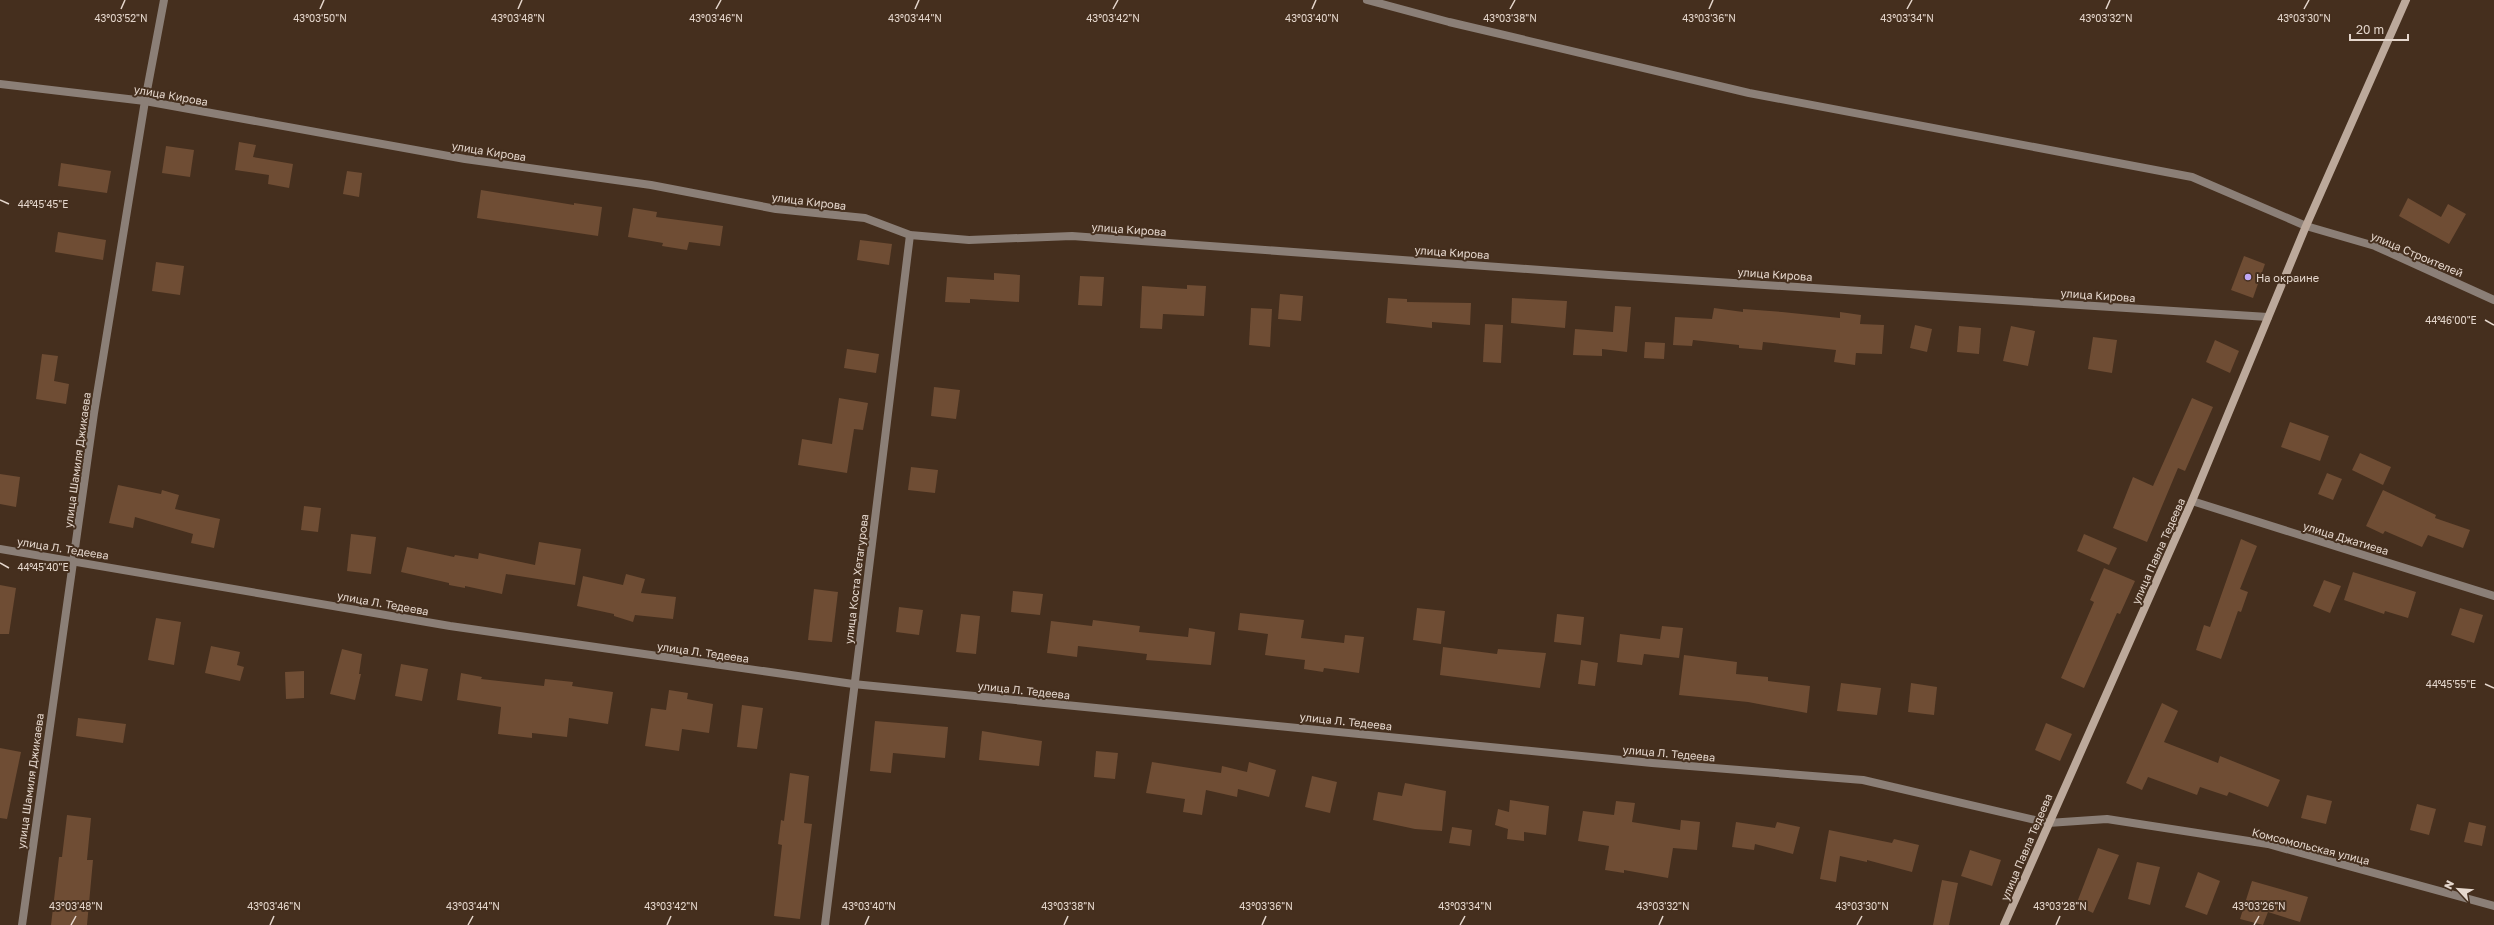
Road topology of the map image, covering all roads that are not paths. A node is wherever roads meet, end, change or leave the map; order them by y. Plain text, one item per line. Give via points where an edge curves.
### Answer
1 (164, 0) edge
2 (1367, 0) edge
3 (2406, 0) edge
4 (0, 84) edge
5 (145, 101) junction
6 (2306, 226) junction
7 (910, 235) junction
8 (2494, 300) edge
9 (2268, 317) junction
10 (2192, 501) junction
11 (0, 549) edge
12 (75, 561) junction
13 (2494, 596) edge
14 (853, 684) junction
15 (2048, 823) junction
16 (2494, 906) edge
17 (22, 925) edge
18 (825, 925) edge
19 (2004, 925) edge

1 - 5 street, улица Шамиля Джикаева
2 - 6 street, улица Строителей via 1457,24 1750,93 2192,177
3 - 6 main road, улица Павла Тедеева
4 - 5 street, улица Кирова
5 - 7 street, улица Кирова via 465,159 651,185 776,209 865,218
5 - 12 street, улица Шамиля Джикаева via 94,413
6 - 8 street, улица Строителей via 2375,246
6 - 9 main road, улица Павла Тедеева
7 - 9 street, улица Кирова via 970,240 1072,236 1609,275
7 - 14 street, улица Коста Хетагурова
9 - 10 main road, улица Павла Тедеева
10 - 13 street, улица Джатиева
10 - 15 main road, улица Павла Тедеева
11 - 12 street, улица Л. Тедеева
12 - 14 street, улица Л. Тедеева via 450,626
12 - 17 street, улица Шамиля Джикаева
14 - 15 street, улица Л. Тедеева via 1652,763 1863,780
14 - 18 street, улица Коста Хетагурова
15 - 16 street, Комсомольская улица via 2107,819 2268,844
15 - 19 main road, улица Павла Тедеева

